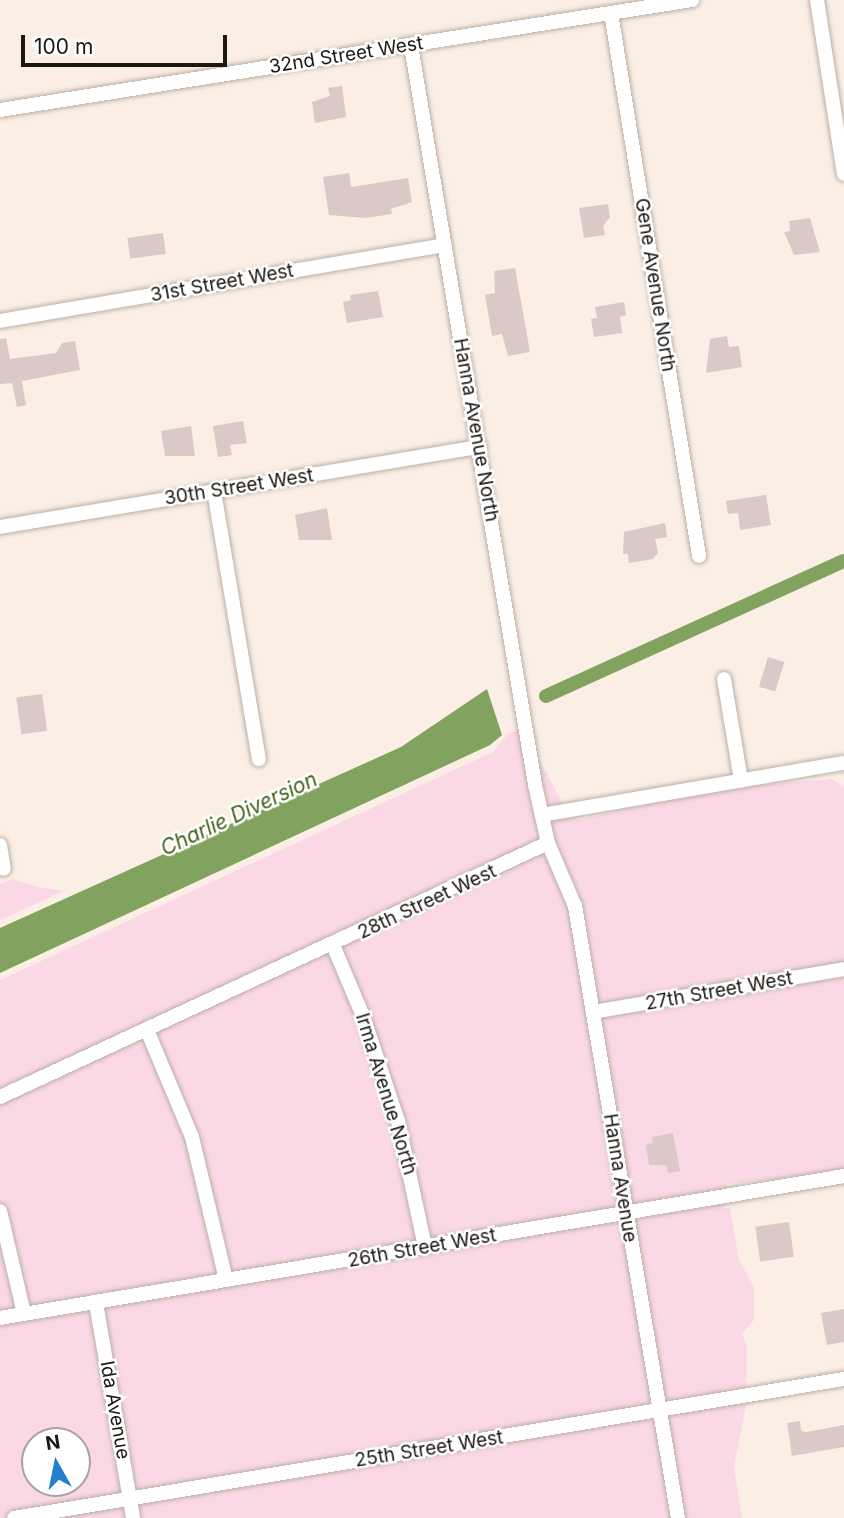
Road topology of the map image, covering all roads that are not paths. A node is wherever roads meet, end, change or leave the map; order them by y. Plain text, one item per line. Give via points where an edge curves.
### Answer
1 (692, 0) edge
2 (817, 0) edge
3 (611, 13) junction
4 (411, 46) junction
5 (0, 110) edge
6 (844, 174) edge
7 (445, 245) junction
8 (0, 321) edge
9 (479, 447) junction
10 (214, 491) junction
11 (0, 527) edge
12 (699, 556) dead end
13 (724, 679) dead end
14 (258, 759) dead end
15 (844, 764) edge
16 (741, 780) junction
17 (542, 815) junction
18 (548, 843) junction
19 (0, 845) edge
20 (4, 869) dead end
21 (333, 945) junction
22 (844, 969) edge
23 (593, 1012) junction
24 (147, 1031) junction
25 (0, 1097) edge
26 (844, 1176) edge
27 (0, 1211) edge
28 (626, 1213) junction
29 (425, 1247) junction
30 (226, 1280) junction
31 (96, 1303) junction
32 (24, 1313) junction
33 (0, 1318) edge
34 (844, 1380) edge
35 (659, 1410) junction
36 (130, 1499) junction
37 (14, 1518) edge
38 (133, 1518) edge
39 (678, 1518) edge

1 - 3 street, 32nd Street West
2 - 6 street
3 - 4 street, 32nd Street West
3 - 12 street, Gene Avenue North
4 - 5 street, 32nd Street West
4 - 7 street, Hanna Avenue North
7 - 8 street, 31st Street West
7 - 9 street, Hanna Avenue North
9 - 10 street, 30th Street West
9 - 17 street, Hanna Avenue North
10 - 11 street, 30th Street West
10 - 14 street
13 - 16 street
15 - 16 street
16 - 17 street
17 - 18 street
18 - 21 street, 28th Street West
18 - 23 street, Hanna Avenue via 570,888
19 - 20 street
21 - 24 street, 28th Street West
21 - 29 street, Irma Avenue North via 394,1108
22 - 23 street, 27th Street West
23 - 28 street, Hanna Avenue
24 - 25 street, 28th Street West
24 - 30 street via 192,1138
26 - 28 street, 26th Street West
27 - 32 street
28 - 29 street, 26th Street West
28 - 35 street, Hanna Avenue
29 - 30 street, 26th Street West
30 - 31 street, 26th Street West
31 - 32 street, 26th Street West
31 - 36 street, Ida Avenue
32 - 33 street, 26th Street West
34 - 35 street, 25th Street West
35 - 36 street, 25th Street West
35 - 39 street, Hanna Avenue
36 - 37 street, 25th Street West
36 - 38 street, Ida Avenue

